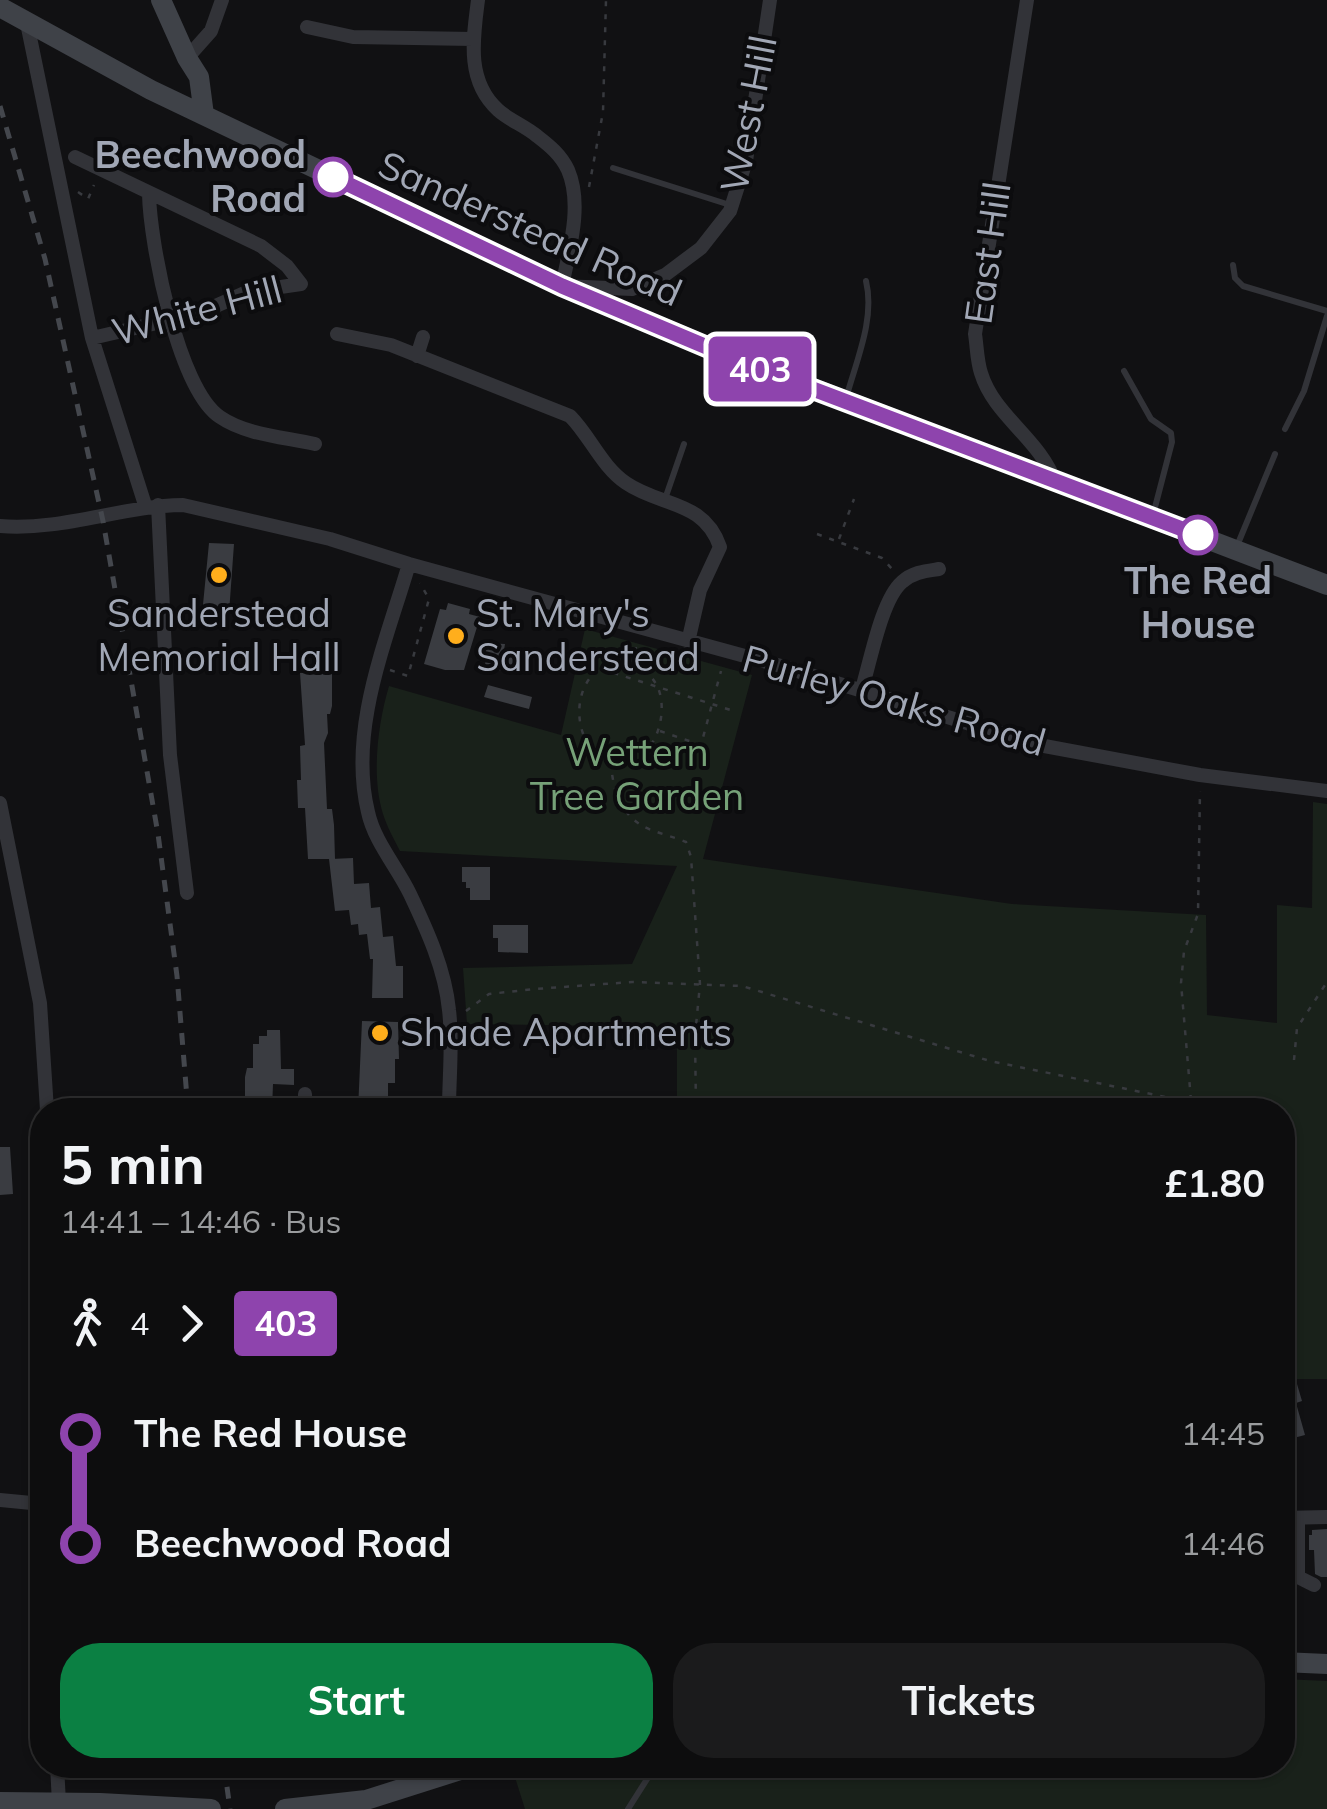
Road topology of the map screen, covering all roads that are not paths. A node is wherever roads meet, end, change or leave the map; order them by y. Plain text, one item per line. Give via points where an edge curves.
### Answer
1 (161, 0) edge
2 (222, 0) edge
3 (478, 0) edge
4 (770, 0) edge
5 (1027, 0) edge
6 (0, 7) edge
7 (28, 23) junction
8 (307, 27) dead end
9 (473, 39) junction
10 (186, 58) junction
11 (176, 102) junction
12 (204, 115) junction
13 (76, 157) dead end
14 (612, 168) dead end
15 (149, 194) junction
16 (732, 206) junction
17 (1233, 266) dead end
18 (866, 281) dead end
19 (562, 286) junction
20 (1327, 313) edge
21 (168, 320) junction
22 (337, 334) dead end
23 (423, 337) dead end
24 (92, 338) junction
25 (417, 356) junction
26 (1124, 371) dead end
27 (846, 402) junction
28 (1284, 429) dead end
29 (316, 444) dead end
30 (684, 444) dead end
31 (1275, 454) dead end
32 (1056, 483) junction
33 (664, 500) junction
34 (152, 507) junction
35 (1152, 519) junction
36 (0, 526) edge
37 (1236, 549) junction
38 (408, 564) junction
39 (939, 569) dead end
40 (1327, 585) edge
41 (688, 642) junction
42 (861, 692) junction
43 (1327, 790) edge
44 (0, 803) edge
45 (187, 893) dead end
46 (305, 1094) dead end
47 (46, 1098) edge
48 (305, 1098) edge
49 (449, 1098) edge
50 (0, 1500) edge
51 (30, 1503) edge
52 (1327, 1517) edge
53 (1295, 1518) edge
54 (1295, 1555) edge
55 (1314, 1585) dead end
56 (1295, 1663) edge
57 (1327, 1664) edge
58 (58, 1778) edge
59 (435, 1778) edge
60 (648, 1778) edge
61 (0, 1802) edge
62 (59, 1802) junction
63 (367, 1804) edge
64 (99, 1806) edge
65 (193, 1808) edge
66 (211, 1809) edge
67 (286, 1809) edge
68 (628, 1809) edge

1 - 10 main road
2 - 10 street via 211,30
3 - 9 street
4 - 16 street, West Hill via 746,161
5 - 32 street, East Hill via 974,334 981,374 996,403 1037,446
6 - 7 main road, Sanderstead Road
7 - 11 main road, Sanderstead Road
7 - 24 street
8 - 9 street via 352,37
9 - 19 street via 475,76 484,96 557,152 570,173 573,228
10 - 11 main road
10 - 12 main road via 199,78
11 - 12 main road, Sanderstead Road
12 - 19 main road, Sanderstead Road
13 - 15 street
14 - 16 lane
15 - 21 street
15 - 21 street, White Hill via 260,246 301,284 247,292
16 - 19 street, West Hill via 700,248 665,275 632,289
17 - 20 lane via 1242,286
18 - 27 lane via 866,324
19 - 27 main road, Sanderstead Road
20 - 28 lane via 1304,391
21 - 24 street, White Hill
21 - 29 street via 216,415 236,426 299,433
22 - 25 street
23 - 25 street
24 - 34 street
25 - 33 street via 570,416 613,473
26 - 35 lane via 1151,420 1171,433
27 - 32 main road, Sanderstead Road
30 - 33 lane
31 - 37 lane
32 - 35 main road, Sanderstead Road
33 - 41 street via 695,512 713,528 720,547 700,590
34 - 36 street, Purley Oaks Road via 34,528
34 - 38 street, Purley Oaks Road via 182,505 269,522
34 - 45 street
35 - 37 main road, Sanderstead Road
37 - 40 main road, Sanderstead Road
38 - 41 street, Purley Oaks Road
38 - 49 street via 363,741 368,815 440,963 449,1011
39 - 42 street via 919,572 890,596
41 - 42 street, Purley Oaks Road
42 - 43 street, Purley Oaks Road via 1040,745
44 - 47 street via 40,1003
46 - 48 street
50 - 51 street
52 - 53 street
54 - 55 street via 1298,1577
56 - 57 main road
58 - 62 street
59 - 63 main road
60 - 68 lane
61 - 62 main road
62 - 64 main road
63 - 67 main road
64 - 65 main road
65 - 66 main road

